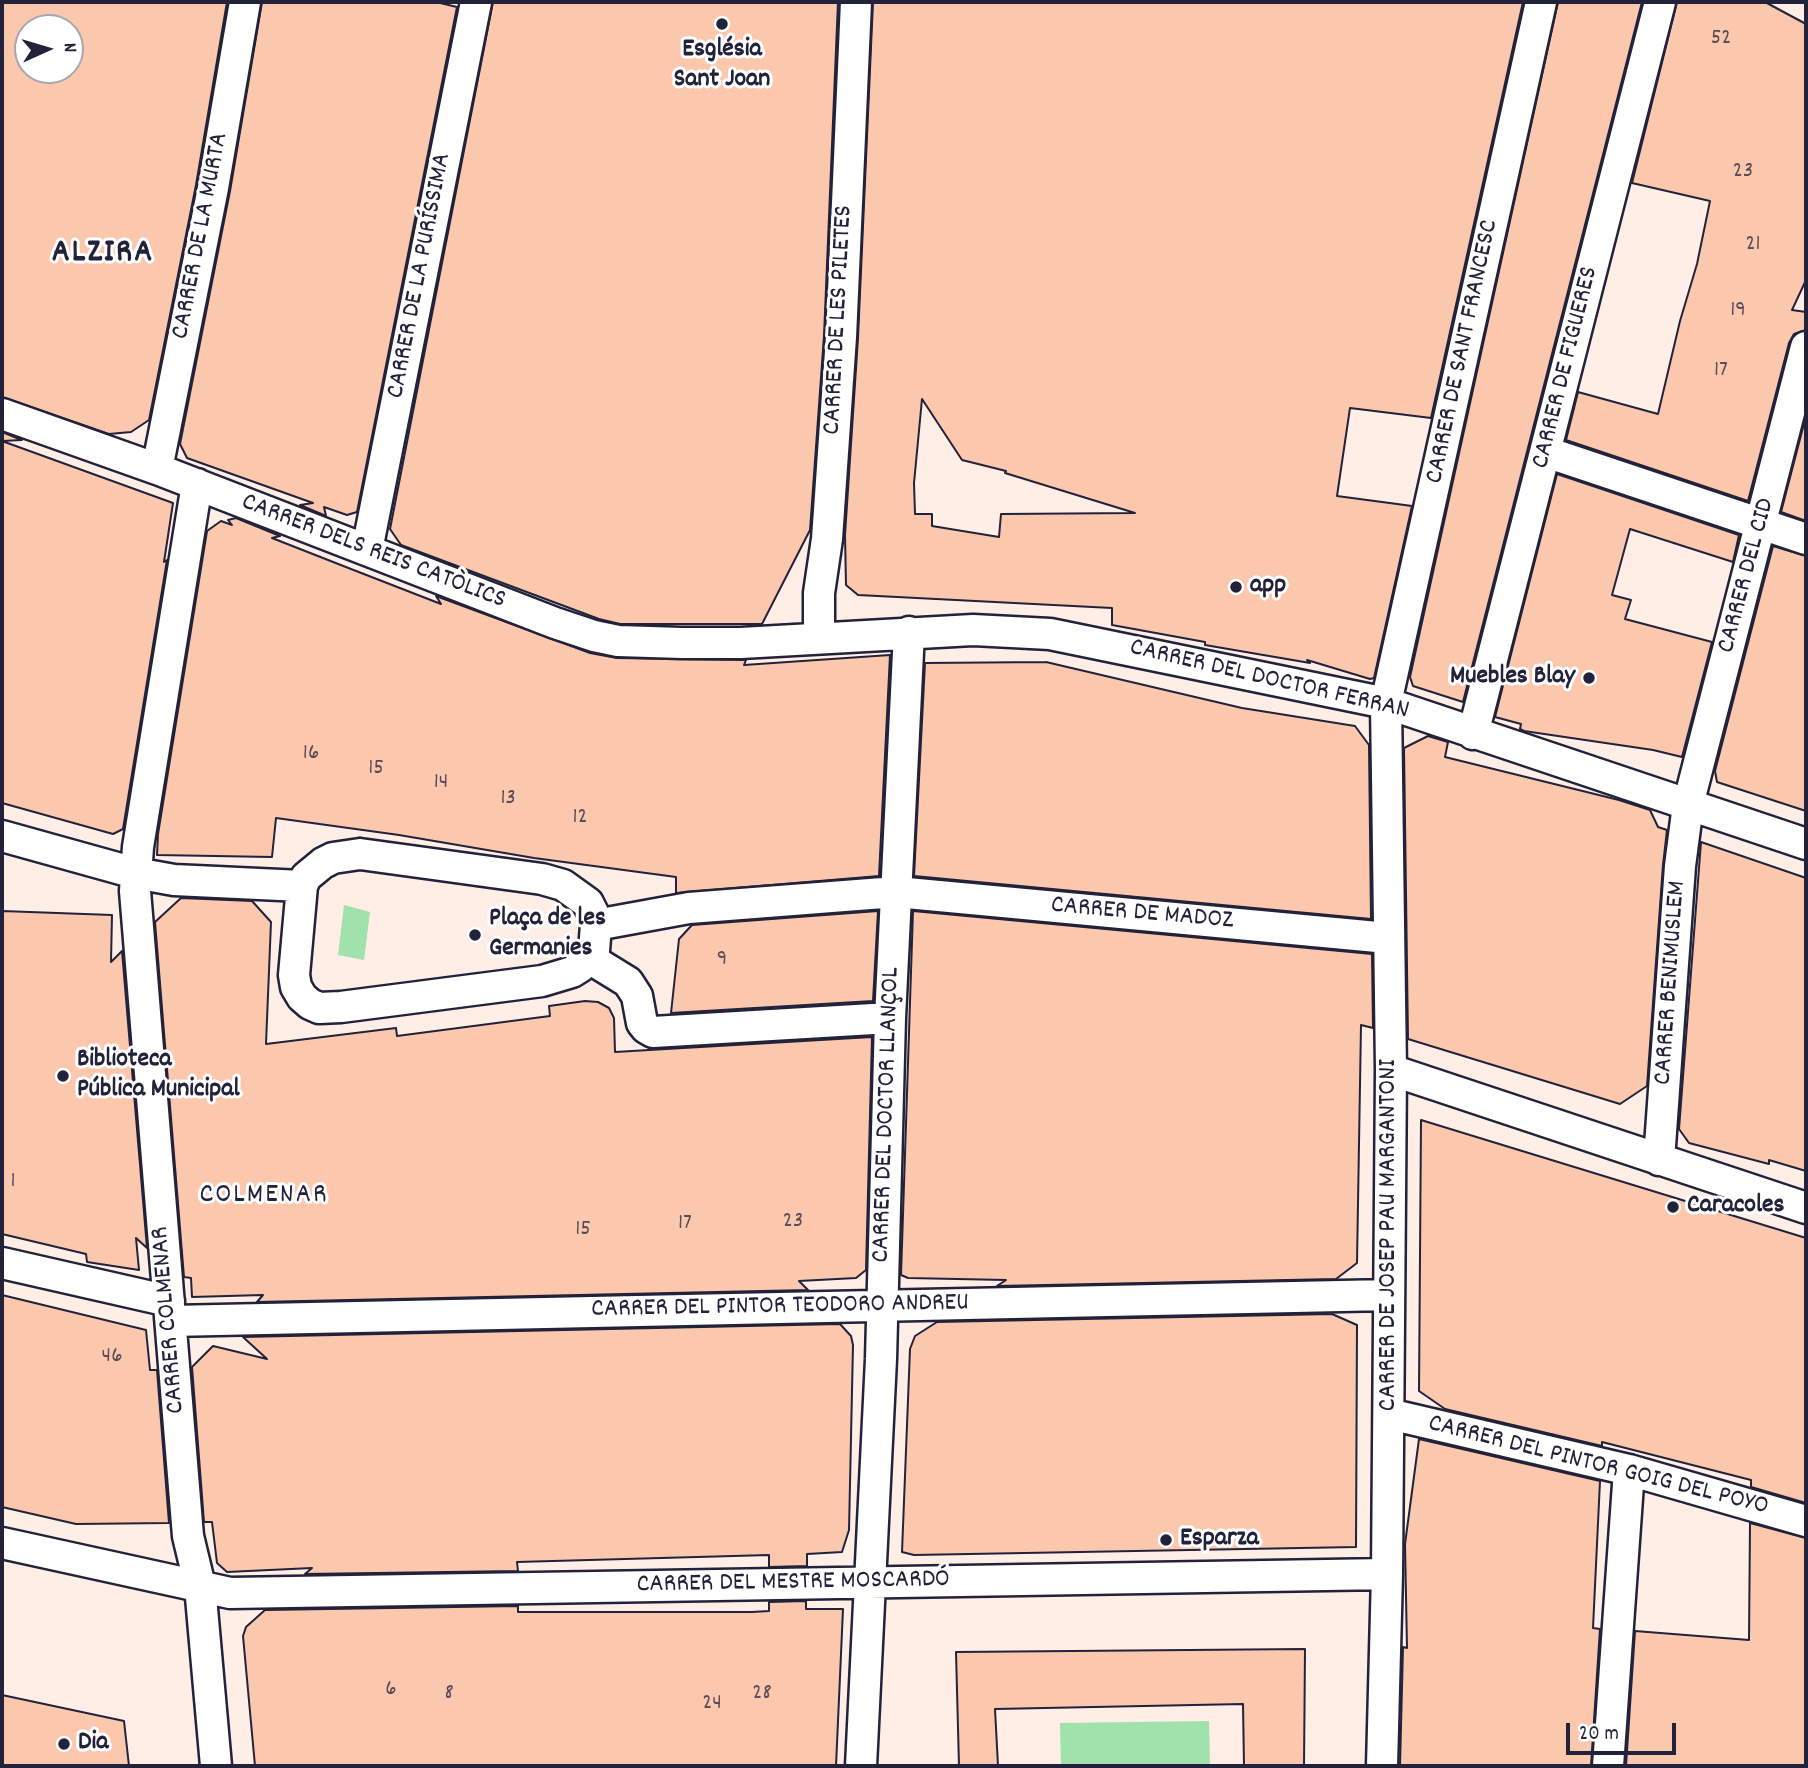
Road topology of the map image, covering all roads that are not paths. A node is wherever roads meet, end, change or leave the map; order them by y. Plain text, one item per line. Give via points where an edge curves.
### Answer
1 (245, 2) edge
2 (476, 2) edge
3 (856, 2) edge
4 (1541, 2) edge
5 (1660, 2) edge
6 (1806, 347) edge
7 (2, 414) edge
8 (1546, 452) junction
9 (157, 469) junction
10 (197, 484) junction
11 (1762, 524) junction
12 (1806, 539) edge
13 (367, 551) junction
14 (909, 632) junction
15 (819, 638) junction
16 (754, 642) joint
17 (1386, 703) junction
18 (1473, 734) junction
19 (1688, 805) junction
20 (2, 836) edge
21 (1806, 844) edge
22 (135, 873) junction
23 (302, 886) junction
24 (896, 892) junction
25 (596, 925) junction
26 (1388, 938) junction
27 (589, 958) junction
28 (890, 1018) junction
29 (1391, 1070) junction
30 (1659, 1160) junction
31 (1806, 1208) edge
32 (2, 1263) edge
33 (1388, 1295) junction
34 (882, 1307) junction
35 (170, 1311) junction
36 (1389, 1414) junction
37 (1629, 1470) junction
38 (1806, 1521) edge
39 (2, 1543) edge
40 (1387, 1574) junction
41 (871, 1583) junction
42 (200, 1586) junction
43 (216, 1766) edge
44 (861, 1766) edge
45 (1382, 1766) edge
46 (1608, 1766) edge

1 - 9 street, CARRER DE LA MURTA
2 - 13 street, CARRER DE LA PURÍSSIMA
3 - 15 street, CARRER DE LES PILETES via 841,337
4 - 17 street, CARRER DE SANT FRANCESC
5 - 8 street, CARRER DE FIGUERES
6 - 11 street, CARRER DEL CID
7 - 9 street, CARRER DELS REIS CATÒLICS
8 - 11 street
8 - 18 street, CARRER DE FIGUERES
9 - 10 street, CARRER DELS REIS CATÒLICS
10 - 13 street, CARRER DELS REIS CATÒLICS
10 - 22 street
11 - 12 street
11 - 19 street, CARRER DEL CID
13 - 16 street, CARRER DELS REIS CATÒLICS via 594,636 637,643
14 - 15 street, CARRER DEL DOCTOR FERRAN
14 - 17 street, CARRER DEL DOCTOR FERRAN via 1050,634
14 - 24 street, CARRER DEL DOCTOR LLANÇOL
15 - 16 street, CARRER DEL DOCTOR FERRAN
17 - 18 street, CARRER DEL DOCTOR FERRAN
17 - 26 street, CARRER DE JOSEP PAU MARGANTONI
18 - 19 street, CARRER DEL DOCTOR FERRAN
19 - 21 street, CARRER DEL DOCTOR FERRAN
19 - 30 street, CARRER BENIMUSLEM
20 - 22 street
22 - 23 street via 174,880
22 - 35 street, CARRER COLMENAR
23 - 25 street via 314,869 333,858 360,854 396,858 563,885 588,903
23 - 27 street via 294,975 302,997 319,1007 542,981 572,972
24 - 25 street via 689,908
24 - 26 street, CARRER DE MADOZ
24 - 28 street, CARRER DEL DOCTOR LLANÇOL
25 - 27 street
26 - 29 street, CARRER DE JOSEP PAU MARGANTONI
27 - 28 street via 628,982 637,996 642,1023 653,1032
28 - 34 street, CARRER DEL DOCTOR LLANÇOL
29 - 30 street
29 - 33 street, CARRER DE JOSEP PAU MARGANTONI
30 - 31 street
32 - 35 street, CARRER DEL PINTOR TEODORO ANDREU
33 - 34 street, CARRER DEL PINTOR TEODORO ANDREU
33 - 36 street, CARRER DE JOSEP PAU MARGANTONI
34 - 35 street, CARRER DEL PINTOR TEODORO ANDREU
34 - 41 street, CARRER DEL DOCTOR LLANÇOL
35 - 42 street, CARRER COLMENAR via 188,1536
36 - 37 street, CARRER DEL PINTOR GOIG DEL POYO
36 - 40 street, CARRER DE JOSEP PAU MARGANTONI
37 - 38 street, CARRER DEL PINTOR GOIG DEL POYO
37 - 46 street
39 - 42 street, CARRER DEL MESTRE MOSCARDÓ
40 - 41 street, CARRER DEL MESTRE MOSCARDÓ
40 - 45 street, CARRER DE JOSEP PAU MARGANTONI
41 - 42 street, CARRER DEL MESTRE MOSCARDÓ via 230,1593
41 - 44 street, CARRER DEL DOCTOR LLANÇOL
42 - 43 street, CARRER COLMENAR

